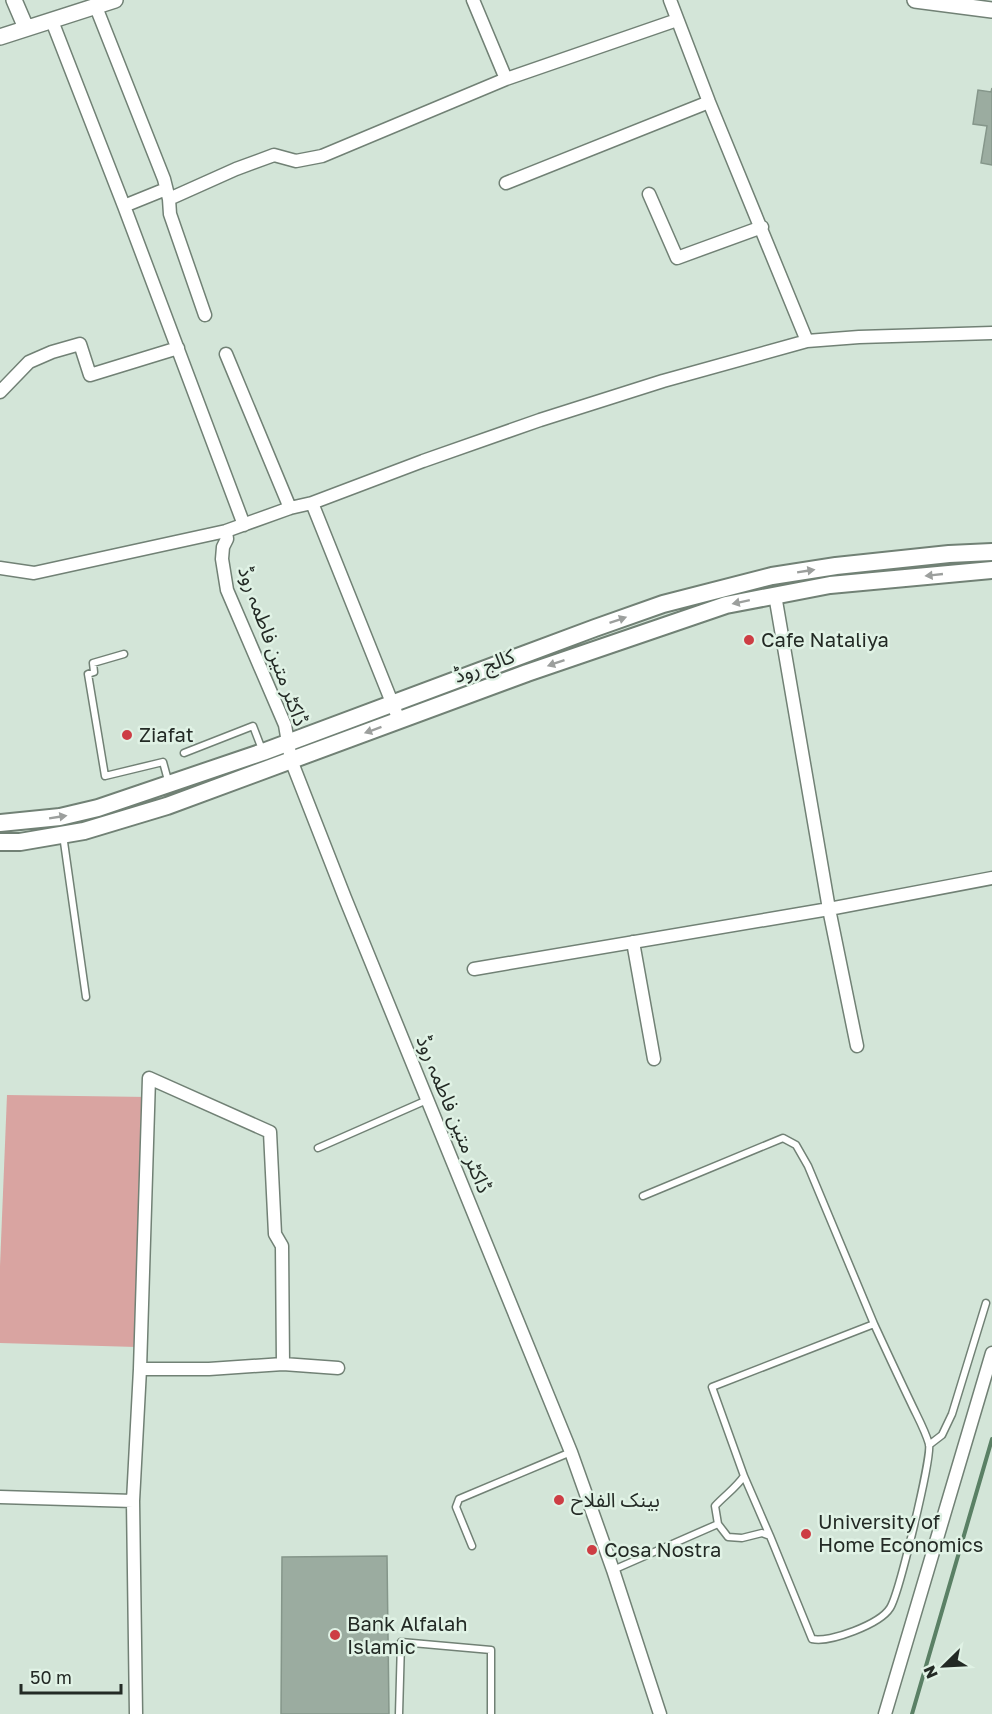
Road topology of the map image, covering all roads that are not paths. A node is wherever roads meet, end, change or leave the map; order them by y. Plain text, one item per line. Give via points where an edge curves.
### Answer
1 (14, 0) edge
2 (115, 0) edge
3 (473, 0) edge
4 (670, 0) edge
5 (915, 0) edge
6 (96, 7) junction
7 (992, 10) edge
8 (677, 20) junction
9 (52, 21) junction
10 (27, 28) junction
11 (0, 36) edge
12 (506, 79) junction
13 (709, 102) junction
14 (506, 183) dead end
15 (168, 194) junction
16 (649, 194) dead end
17 (124, 206) junction
18 (762, 227) junction
19 (205, 315) dead end
20 (992, 333) edge
21 (807, 341) junction
22 (178, 348) junction
23 (226, 354) dead end
24 (0, 392) edge
25 (312, 503) junction
26 (290, 508) junction
27 (248, 523) junction
28 (226, 531) junction
29 (992, 552) edge
30 (0, 568) edge
31 (992, 570) edge
32 (775, 595) junction
33 (124, 654) dead end
34 (393, 704) junction
35 (399, 720) junction
36 (288, 744) junction
37 (184, 753) dead end
38 (264, 753) junction
39 (291, 760) junction
40 (170, 784) junction
41 (0, 823) edge
42 (63, 835) junction
43 (0, 842) edge
44 (992, 879) edge
45 (829, 909) junction
46 (633, 942) junction
47 (474, 969) dead end
48 (86, 997) dead end
49 (857, 1046) dead end
50 (654, 1059) dead end
51 (427, 1100) junction
52 (318, 1148) dead end
53 (643, 1196) dead end
54 (986, 1303) dead end
55 (874, 1324) junction
56 (992, 1353) edge
57 (283, 1364) junction
58 (338, 1368) dead end
59 (140, 1369) junction
60 (929, 1445) junction
61 (571, 1452) junction
62 (744, 1476) junction
63 (0, 1497) edge
64 (133, 1501) junction
65 (718, 1524) junction
66 (770, 1536) junction
67 (472, 1546) dead end
68 (613, 1570) junction
69 (136, 1714) edge
70 (399, 1714) edge
71 (491, 1714) edge
72 (660, 1714) edge
73 (885, 1714) edge

1 - 10 street
2 - 6 street
3 - 12 street
4 - 8 street
5 - 7 street
6 - 9 street
6 - 15 street
8 - 12 street
8 - 13 street
9 - 10 street
9 - 17 street
10 - 11 street
12 - 15 street via 322,156 296,161 274,155
13 - 14 street
13 - 18 street
15 - 17 street via 153,194
15 - 19 street
16 - 18 street via 677,258
17 - 22 street
18 - 21 street
20 - 21 street
21 - 25 street via 540,420
22 - 24 street via 90,375 80,344 29,362
22 - 27 street
23 - 26 street
25 - 26 street
25 - 34 street
26 - 27 street
27 - 28 street
28 - 30 street via 34,573
28 - 36 street, ڈاکٹر متین فاطمہ روڈ via 222,559 227,590 285,725
34 -> 29 main road, کالج روڈ via 595,627 723,588 836,566
31 -> 32 main road, کالج روڈ via 830,585
32 -> 35 main road, کالج روڈ via 726,605
32 - 45 street
33 - 40 lane via 93,663 94,672 88,674 105,776 162,762
34 - 35 street
34 - 36 main road, کالج روڈ
35 -> 39 main road, کالج روڈ
36 - 38 main road, کالج روڈ
36 - 39 street, ڈاکٹر متین فاطمہ روڈ
37 - 38 lane via 253,726
38 - 40 main road, کالج روڈ
39 - 42 main road, کالج روڈ via 168,806
39 - 51 street, ڈاکٹر متین فاطمہ روڈ
41 -> 40 main road, کالج روڈ via 60,817
42 - 43 main road, کالج روڈ
42 - 48 lane
44 - 45 street
45 - 46 street
45 - 49 street
46 - 47 street
46 - 50 street
51 - 52 lane
51 - 61 street, ڈاکٹر متین فاطمہ روڈ
53 - 55 lane via 783,1137 796,1145 808,1166
54 - 60 lane via 952,1414 942,1435
55 - 60 lane
55 - 62 lane via 712,1387
56 - 73 street
57 - 58 street
57 - 59 street
57 - 59 street via 282,1246 275,1234 270,1132 149,1078
59 - 64 street
60 - 66 lane via 901,1578 890,1609 876,1620 837,1637 812,1639
61 - 67 lane via 459,1499 456,1507
61 - 68 street, ڈاکٹر متین فاطمہ روڈ
62 - 65 lane via 715,1506
62 - 66 lane
63 - 64 street
64 - 69 street
65 - 66 lane via 728,1537 762,1533
65 - 68 lane
68 - 72 street, ڈاکٹر متین فاطمہ روڈ
70 - 71 lane via 401,1642 491,1650

